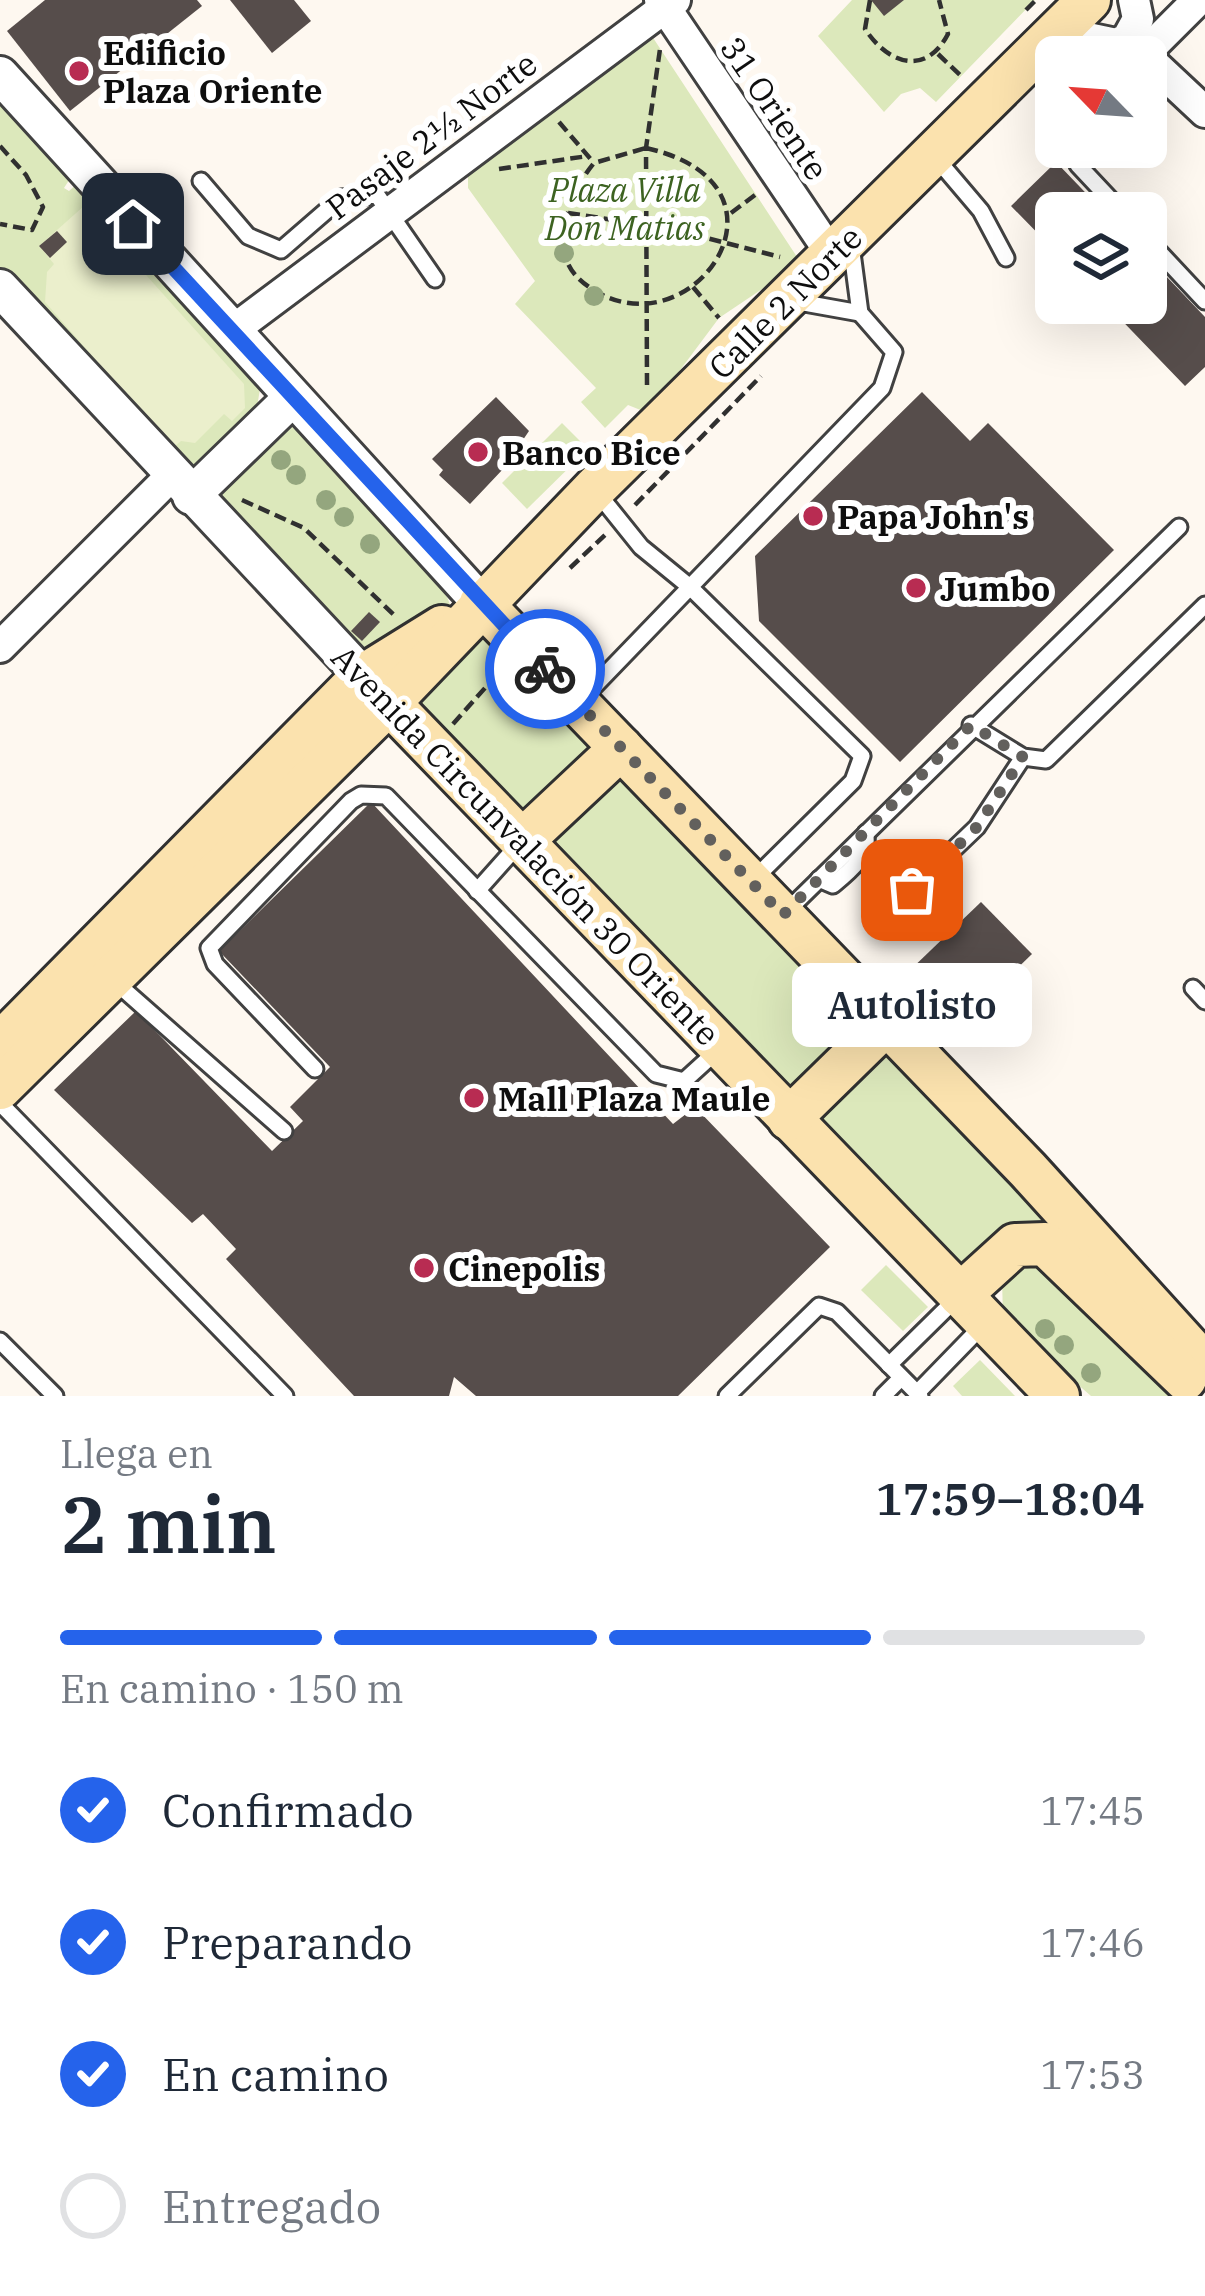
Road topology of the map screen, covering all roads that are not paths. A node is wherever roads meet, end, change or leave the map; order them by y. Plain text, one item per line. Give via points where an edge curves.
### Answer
1 (1089, 0) edge
2 (1134, 0) edge
3 (1198, 0) edge
4 (667, 3) edge
5 (1059, 32) junction
6 (1074, 36) edge
7 (1137, 36) edge
8 (1149, 36) edge
9 (0, 75) edge
10 (1167, 76) edge
11 (1205, 112) edge
12 (934, 156) junction
13 (1081, 168) edge
14 (201, 181) dead end
15 (1103, 192) edge
16 (391, 210) junction
17 (841, 245) junction
18 (1006, 258) dead end
19 (1167, 260) edge
20 (435, 279) dead end
21 (787, 279) junction
22 (0, 288) edge
23 (1205, 301) edge
24 (860, 313) junction
25 (232, 331) junction
26 (291, 398) junction
27 (190, 495) junction
28 (607, 505) junction
29 (1179, 527) dead end
30 (690, 586) junction
31 (481, 603) junction
32 (1205, 604) edge
33 (0, 647) edge
34 (376, 689) junction
35 (578, 704) junction
36 (971, 725) junction
37 (621, 748) junction
38 (1023, 757) junction
39 (522, 841) junction
40 (762, 870) junction
41 (477, 891) junction
42 (783, 915) junction
43 (879, 921) dead end
44 (110, 978) junction
45 (887, 1023) junction
46 (0, 1044) edge
47 (720, 1048) junction
48 (315, 1069) dead end
49 (0, 1088) edge
50 (0, 1102) edge
51 (789, 1119) junction
52 (284, 1131) dead end
53 (974, 1308) junction
54 (0, 1341) edge
55 (1205, 1365) edge
56 (895, 1371) junction
57 (919, 1394) edge
58 (1205, 1394) edge
59 (55, 1396) edge
60 (285, 1396) edge
61 (727, 1396) edge
62 (883, 1396) edge
63 (1058, 1396) edge

1 - 5 main road, Calle 2 Norte
2 - 7 street
3 - 8 street
4 - 16 street, Pasaje 2½ Norte
4 - 17 street, 31 Oriente
5 - 6 street
5 - 12 main road, Calle 2 Norte
9 - 25 street
10 - 11 street
12 - 17 main road, Calle 2 Norte
12 - 18 lane via 981,211
13 - 15 lane
14 - 16 lane via 248,236 281,250 341,198 377,195
16 - 20 lane
16 - 25 street, Pasaje 2½ Norte
17 - 21 main road, Calle 2 Norte
17 - 24 lane
19 - 23 lane
21 - 24 lane via 813,308
21 - 28 main road, Calle 2 Norte
22 - 27 street, Avenida Circunvalación 30 Oriente
24 - 30 lane via 894,352 881,388
25 - 26 street
26 - 27 street
26 - 31 street
27 - 33 street
27 - 34 street, Avenida Circunvalación 30 Oriente
28 - 30 lane via 641,547
28 - 31 main road, Calle 2 Norte
29 - 36 lane
30 - 35 lane
30 - 40 lane via 862,756 853,782
31 - 34 main road, Calle 2 Norte
31 - 35 main road
32 - 38 lane via 1046,760
34 - 39 main road, Avenida Circunvalación 30 Oriente
34 - 44 main road, Calle 2 Norte
34 - 46 main road, Calle 2 Norte
35 - 37 main road
36 - 38 lane
36 - 42 lane via 866,832 863,855 847,873 833,885 819,879
37 - 39 main road
37 - 40 main road
38 - 43 lane via 977,827
39 - 41 lane
39 - 47 main road, Avenida Circunvalación 30 Oriente
40 - 42 main road
41 - 47 lane via 664,1079 684,1081
41 - 48 lane via 386,796 361,795 212,941 215,964
42 - 45 main road
44 - 49 main road, Calle 2 Norte
44 - 52 lane
45 - 51 main road
45 - 55 main road
47 - 51 main road, Avenida Circunvalación 30 Oriente
50 - 60 lane
51 - 53 main road, Avenida Circunvalación 30 Oriente
53 - 56 lane
53 - 57 lane
53 - 58 main road via 1015,1245 1045,1244
53 - 63 main road, Avenida Circunvalación 30 Oriente
54 - 59 lane
56 - 57 lane
56 - 61 lane via 837,1312 819,1306
56 - 62 lane

